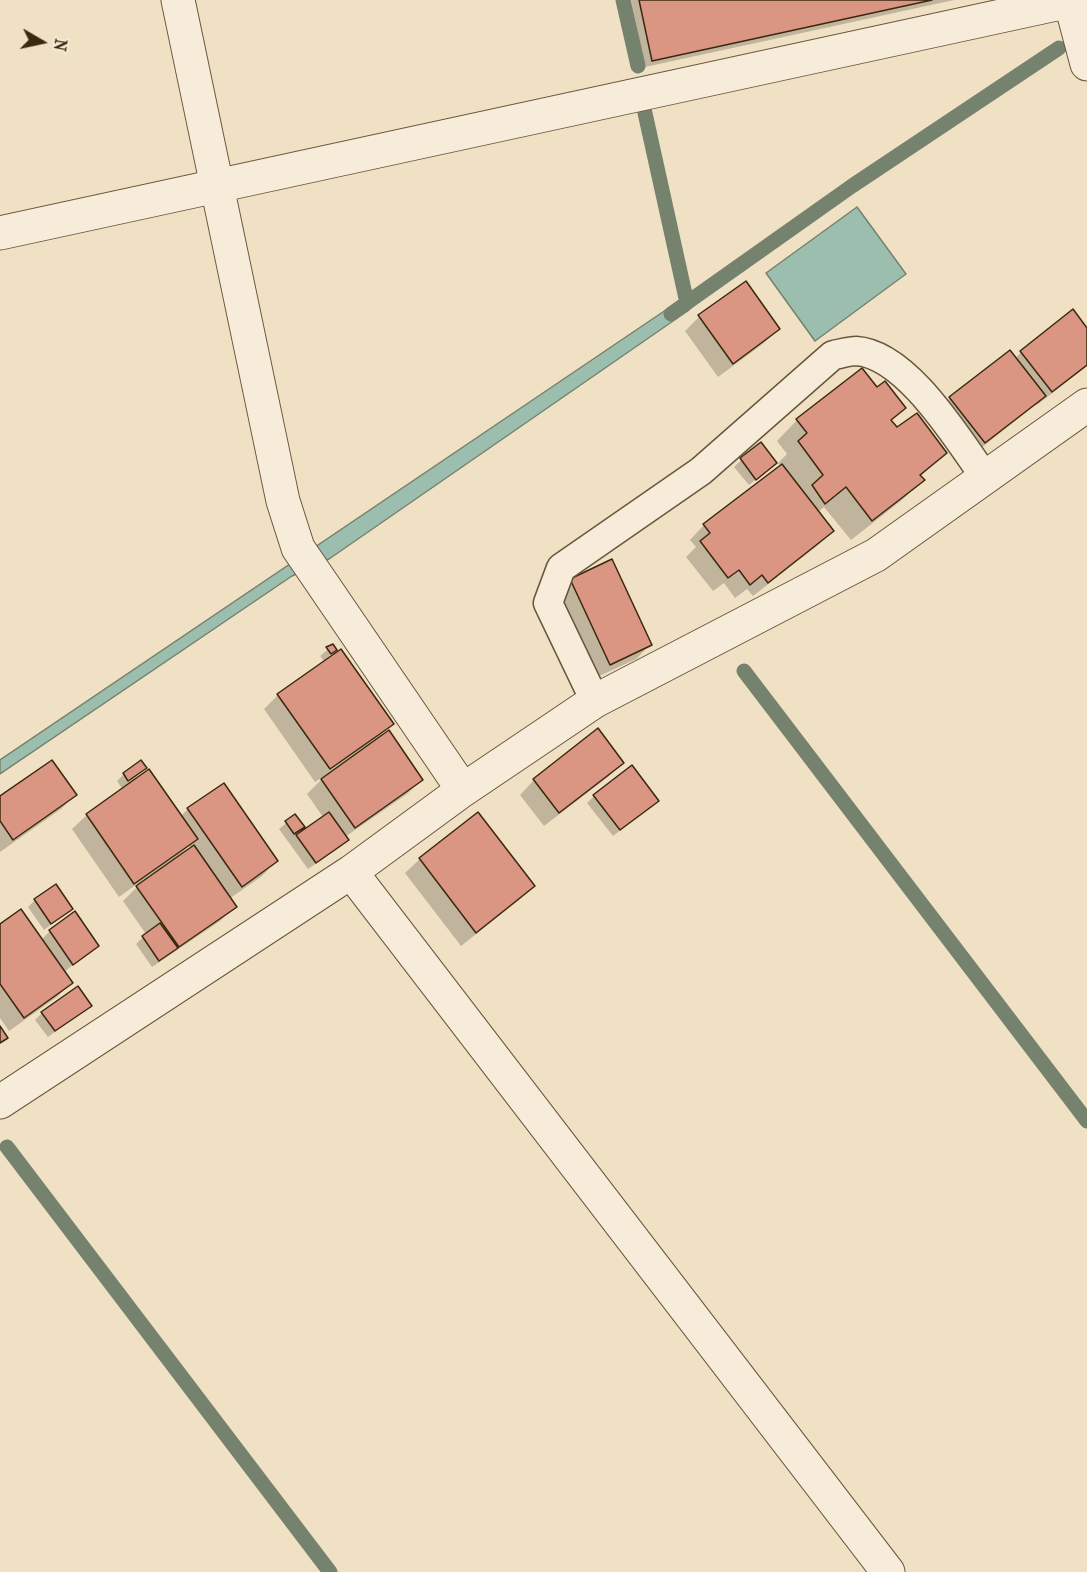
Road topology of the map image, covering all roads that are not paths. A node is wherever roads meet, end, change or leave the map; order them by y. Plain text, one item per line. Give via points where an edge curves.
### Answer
1 (178, 0) edge
2 (1070, 0) edge
3 (1086, 59) edge
4 (218, 184) junction
5 (0, 232) edge
6 (1087, 405) edge
7 (985, 477) junction
8 (595, 701) junction
9 (463, 790) junction
10 (351, 872) junction
11 (0, 1102) edge
12 (888, 1572) edge

1 - 4 street
2 - 3 street
2 - 4 street
4 - 5 street
4 - 9 street via 283,501 306,560
6 - 7 street
7 - 8 street via 876,555
7 - 8 lane via 929,399 907,376 879,358 856,351 833,355 701,471 561,568 549,603
8 - 9 street
9 - 10 street
10 - 11 street
10 - 12 street

